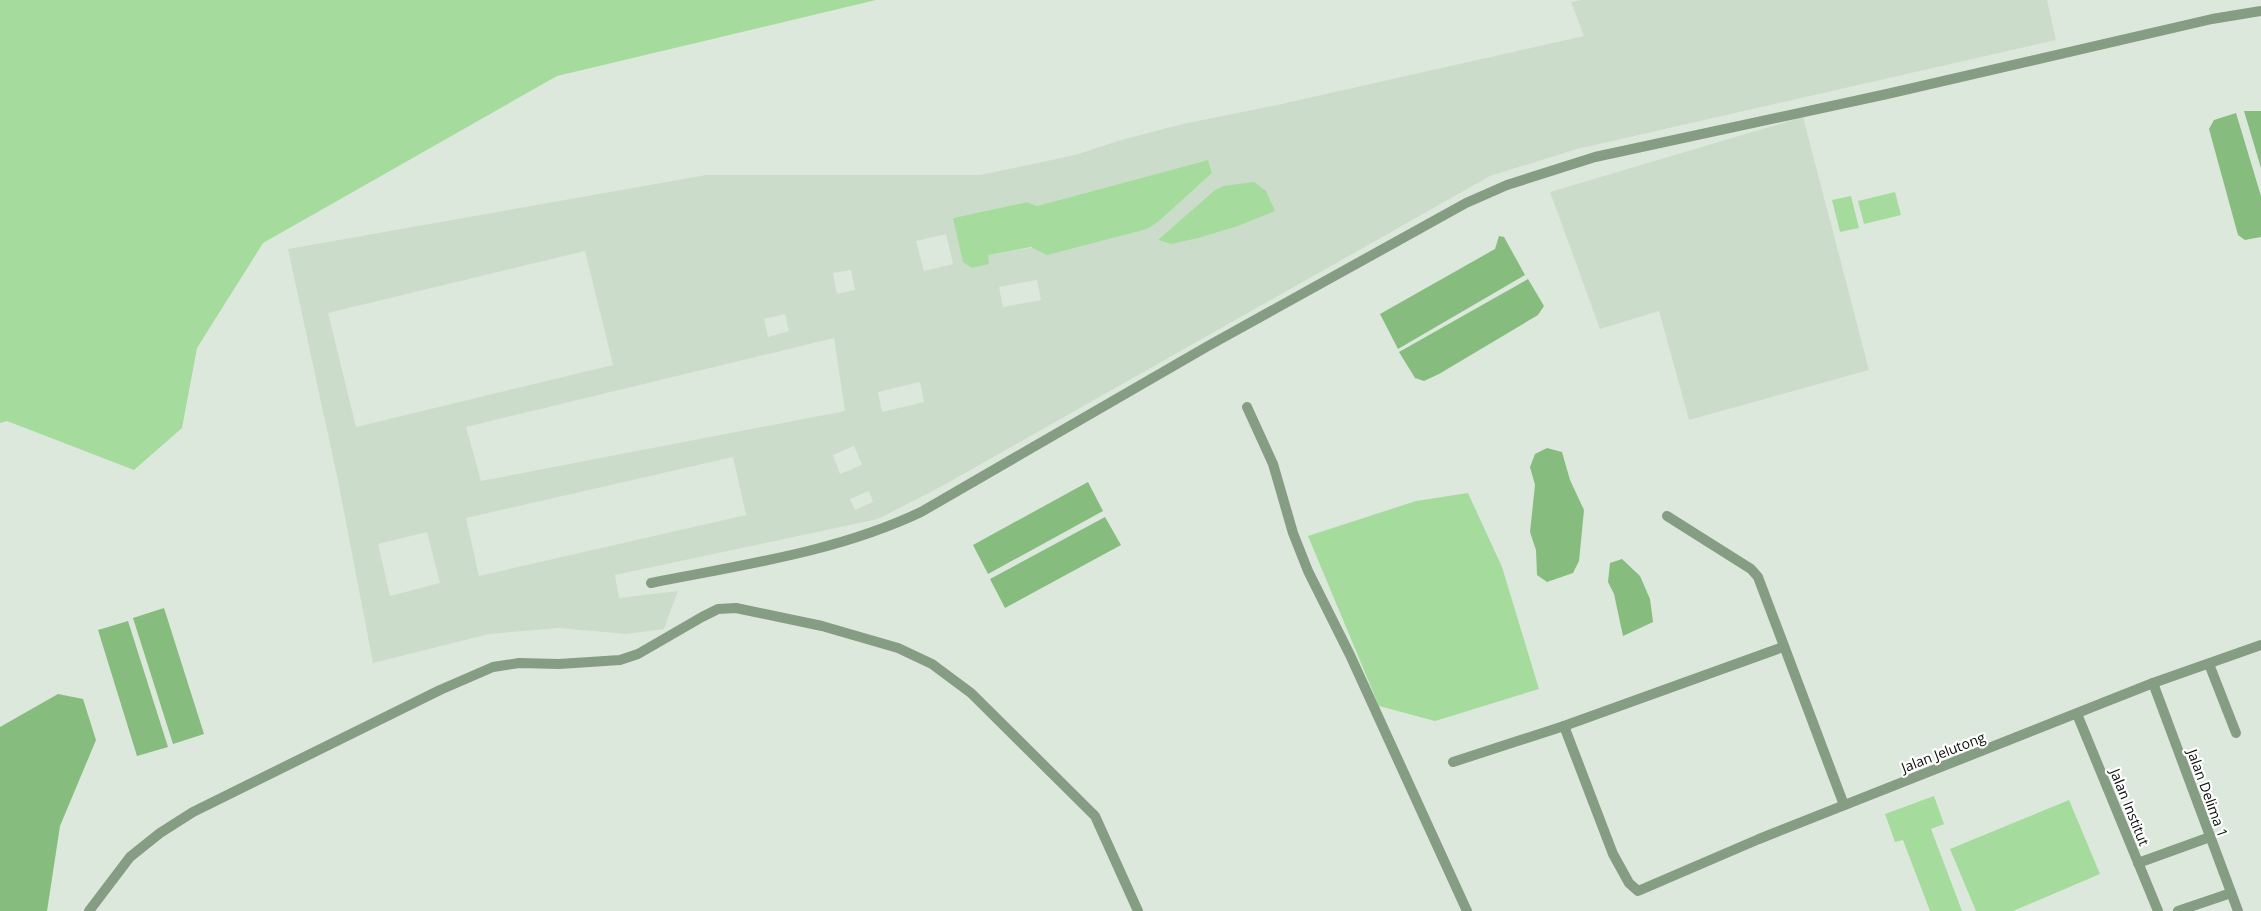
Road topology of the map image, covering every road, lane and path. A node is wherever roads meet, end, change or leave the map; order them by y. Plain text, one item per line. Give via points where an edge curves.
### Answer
1 (2261, 11) edge
2 (1247, 407) dead end
3 (1667, 516) dead end
4 (651, 583) dead end
5 (2261, 645) edge
6 (1783, 647) junction
7 (2209, 664) junction
8 (2153, 684) junction
9 (2077, 714) junction
10 (1564, 726) junction
11 (2236, 733) dead end
12 (1453, 762) dead end
13 (1844, 806) junction
14 (2210, 837) junction
15 (2138, 863) junction
16 (2231, 893) junction
17 (88, 911) edge
18 (1138, 911) edge
19 (1467, 911) edge
20 (2158, 911) edge
21 (2178, 911) edge
22 (2238, 911) edge

1 - 4 street via 2212,19 1595,157 1506,185 1466,203 894,525 822,547
2 - 19 street via 1273,464 1308,571
3 - 6 street via 1751,569 1762,586
5 - 7 street, Jalan Jelutong
6 - 10 street
6 - 13 street
7 - 8 street, Jalan Jelutong
7 - 11 street
8 - 9 street, Jalan Jelutong
8 - 14 street, Jalan Delima 1
9 - 13 street, Jalan Jelutong
9 - 15 street, Jalan Institut
10 - 12 street
10 - 13 street, Jalan Jelutong via 1612,854 1638,891
14 - 15 street
14 - 16 street, Jalan Delima 1
15 - 20 street, Jalan Institut
16 - 21 street
16 - 22 street, Jalan Delima 1
17 - 18 street via 130,856 193,812 440,690 493,667 519,663 620,660 638,654 702,617 718,610 736,608 822,626 898,648 932,664 972,693 1095,816

